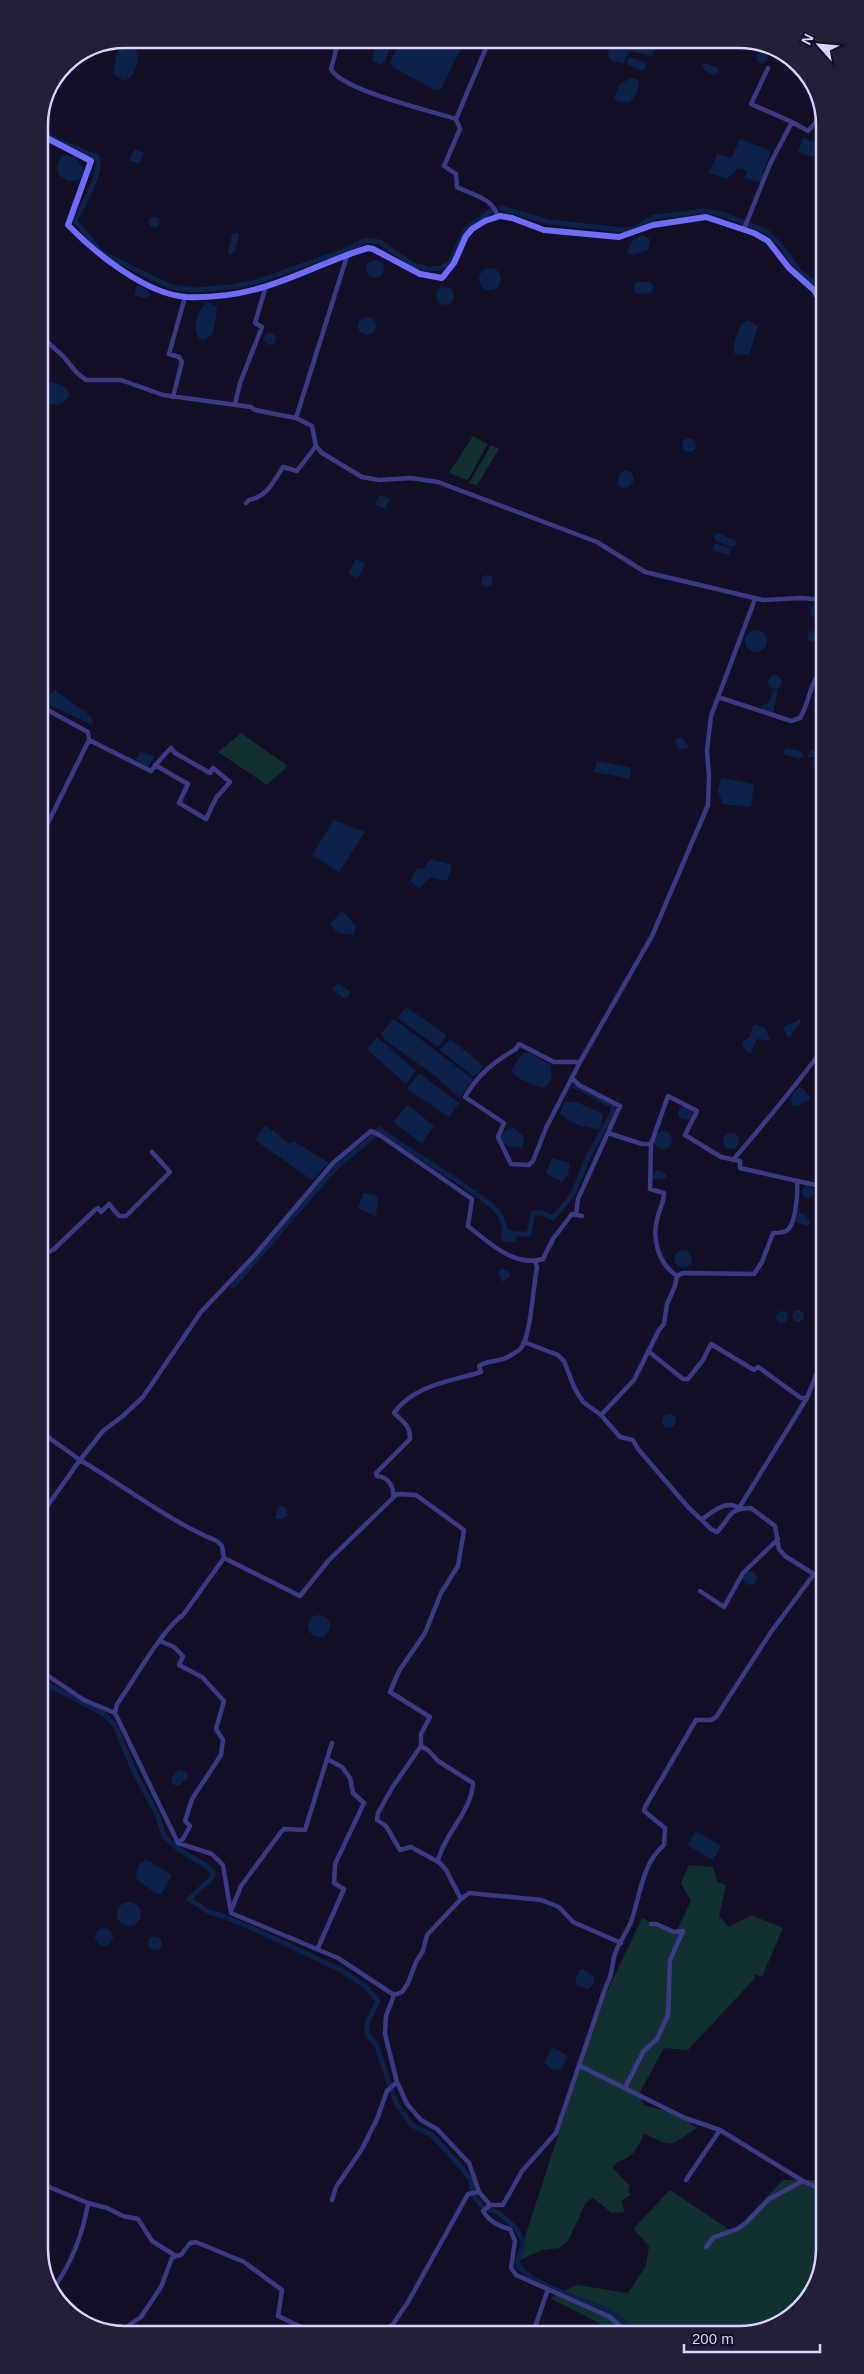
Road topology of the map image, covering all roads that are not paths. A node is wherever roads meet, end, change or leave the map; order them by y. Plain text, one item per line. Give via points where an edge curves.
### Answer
1 (337, 48) edge
2 (486, 48) edge
3 (768, 68) dead end
4 (456, 118) junction
5 (792, 122) junction
6 (816, 122) edge
7 (48, 139) edge
8 (497, 217) junction
9 (744, 229) junction
10 (347, 256) junction
11 (266, 286) junction
12 (816, 293) edge
13 (185, 297) junction
14 (48, 344) edge
15 (172, 397) junction
16 (235, 404) junction
17 (296, 418) junction
18 (316, 446) junction
19 (246, 503) dead end
20 (755, 599) junction
21 (816, 600) edge
22 (816, 676) edge
23 (718, 697) junction
24 (48, 710) edge
25 (89, 740) junction
26 (155, 765) junction
27 (48, 824) edge
28 (816, 1058) edge
29 (580, 1062) junction
30 (572, 1078) junction
31 (608, 1133) junction
32 (651, 1144) junction
33 (152, 1152) dead end
34 (733, 1160) junction
35 (797, 1181) junction
36 (816, 1185) edge
37 (576, 1215) junction
38 (582, 1216) dead end
39 (48, 1252) edge
40 (535, 1262) junction
41 (677, 1276) junction
42 (524, 1342) junction
43 (648, 1351) junction
44 (816, 1375) edge
45 (807, 1398) junction
46 (601, 1416) junction
47 (48, 1437) edge
48 (80, 1460) junction
49 (393, 1497) junction
50 (48, 1504) edge
51 (739, 1508) junction
52 (702, 1519) junction
53 (778, 1539) junction
54 (224, 1558) junction
55 (700, 1591) dead end
56 (160, 1641) junction
57 (48, 1677) edge
58 (115, 1713) junction
59 (332, 1743) dead end
60 (421, 1746) junction
61 (327, 1759) junction
62 (178, 1843) junction
63 (438, 1861) junction
64 (461, 1899) junction
65 (231, 1913) junction
66 (651, 1924) dead end
67 (621, 1943) junction
68 (318, 1948) junction
69 (394, 1995) junction
70 (580, 2066) junction
71 (396, 2083) junction
72 (626, 2088) junction
73 (720, 2130) junction
74 (686, 2180) dead end
75 (803, 2181) junction
76 (48, 2186) edge
77 (816, 2187) edge
78 (479, 2192) junction
79 (332, 2200) dead end
80 (88, 2203) junction
81 (490, 2205) junction
82 (706, 2247) dead end
83 (176, 2256) junction
84 (56, 2284) edge
85 (548, 2289) junction
86 (128, 2326) edge
87 (299, 2326) edge
88 (391, 2326) edge
89 (535, 2326) edge
90 (620, 2326) edge

1 - 4 street via 331,69 338,76 370,92
2 - 4 street
3 - 5 street via 750,104
4 - 8 street via 460,129 444,166 457,176 456,187 491,204
5 - 6 street via 808,131
5 - 9 street via 770,164
7 - 13 street via 91,161 68,225 118,268 164,292
8 - 9 street via 512,218 544,230 619,237 653,225 691,218 714,218
8 - 10 street via 472,229 442,278 420,274 373,249
9 - 12 street via 768,241 789,268
10 - 11 street
10 - 17 street
11 - 13 street via 234,294
11 - 16 street via 255,323 262,327
13 - 15 street via 169,354 179,357 182,362
14 - 15 street via 86,380 121,380
15 - 16 street
16 - 17 street
17 - 18 street via 312,426
18 - 19 street via 297,471 283,467 267,492
18 - 20 street via 331,459 368,479 411,478 438,482 597,542 645,572
20 - 21 street
20 - 23 street
22 - 23 street via 800,718 791,721
23 - 29 street via 711,716 707,750 708,805 652,936
24 - 25 street via 88,732
25 - 26 street via 151,771
25 - 27 street
26 - 26 street via 171,748 210,773 212,768 230,782 216,798 206,819 179,803 188,784
28 - 34 street via 777,1110
29 - 30 street
29 - 30 street via 554,1062 519,1044 483,1072 465,1097 504,1123 498,1138 511,1164 529,1165
30 - 31 street via 578,1085 620,1106
31 - 32 street
31 - 37 street via 578,1200
32 - 34 street via 668,1096 697,1111 685,1135 721,1157
32 - 41 street via 650,1189 664,1193 655,1232 657,1249 665,1268
33 - 39 street via 170,1172 135,1209 126,1216 119,1216 110,1204 101,1212 98,1208
34 - 35 street via 740,1161 740,1168
35 - 36 street
35 - 41 street via 791,1226 785,1232 773,1233 754,1274 683,1273
37 - 38 street
37 - 40 street via 566,1219 543,1259
40 - 42 street via 537,1268
40 - 48 street via 512,1258 468,1226 472,1200 371,1131 333,1163 254,1256 201,1312 143,1397 103,1431
41 - 43 street via 664,1324
42 - 46 street via 558,1355 583,1402
42 - 49 street via 521,1349 504,1359 479,1366 481,1372 430,1387 400,1404 394,1413 405,1422 411,1432 410,1439 376,1473 391,1485
43 - 45 street via 683,1379 688,1379 711,1344 754,1370 758,1367 802,1398
43 - 46 street via 634,1380
44 - 45 street
45 - 51 street
46 - 52 street via 620,1436 633,1440 688,1507
47 - 48 street
48 - 50 street
48 - 54 street via 172,1520 217,1542 222,1546
49 - 54 street via 329,1560 300,1596
49 - 60 street via 397,1494 416,1495 464,1530 458,1566 441,1593 425,1633 390,1692 430,1717 421,1734
51 - 52 street via 723,1505
51 - 52 street via 727,1516 717,1532
51 - 53 street via 751,1508 775,1526
53 - 55 street via 743,1573 724,1607
53 - 67 street via 779,1549 785,1556 814,1574 771,1632 716,1717 696,1720 645,1807 646,1815 665,1828 664,1845 650,1864
54 - 56 street
56 - 58 street via 117,1704
56 - 62 street via 178,1650 183,1656 179,1665 202,1677 224,1702 216,1729 223,1740 222,1755 192,1799 184,1821 190,1826
57 - 58 street via 84,1700
58 - 62 street
59 - 61 street
60 - 63 street via 473,1783 471,1796
60 - 63 street via 392,1788 377,1820 386,1826 400,1850 411,1847
61 - 65 street via 305,1830 284,1829 281,1832 240,1886
61 - 68 street via 342,1767 350,1778 353,1793 364,1803 336,1864 334,1882 344,1890
62 - 65 street via 212,1854 223,1865
63 - 64 street
64 - 67 street via 469,1893 541,1900 559,1907 573,1922
64 - 69 street via 426,1936 423,1951 408,1983 402,1992
65 - 68 street
66 - 72 street via 674,1932 683,1931 670,1960 668,2015 657,2039 643,2052
67 - 70 street via 614,1957 612,1979 606,1986
68 - 69 street via 360,1971
69 - 71 street via 385,2029
70 - 72 street
70 - 81 street via 556,2134 522,2171 503,2204
71 - 78 street via 409,2109 437,2129 469,2163
71 - 79 street via 386,2091 377,2119 362,2149 336,2187
72 - 73 street via 685,2118
73 - 74 street
73 - 75 street
75 - 77 street
75 - 82 street via 769,2199 746,2224 714,2237
76 - 80 street
78 - 81 street
78 - 88 street via 468,2194 408,2302
80 - 83 street via 138,2219 152,2241
80 - 84 street via 82,2232
81 - 85 street via 482,2211 486,2217 500,2227 510,2229 514,2236 511,2268 516,2275
83 - 86 street via 172,2258 155,2297 141,2317
83 - 87 street via 181,2255 190,2243 196,2242 244,2262 282,2290 278,2316
85 - 89 street
85 - 90 street via 610,2317

